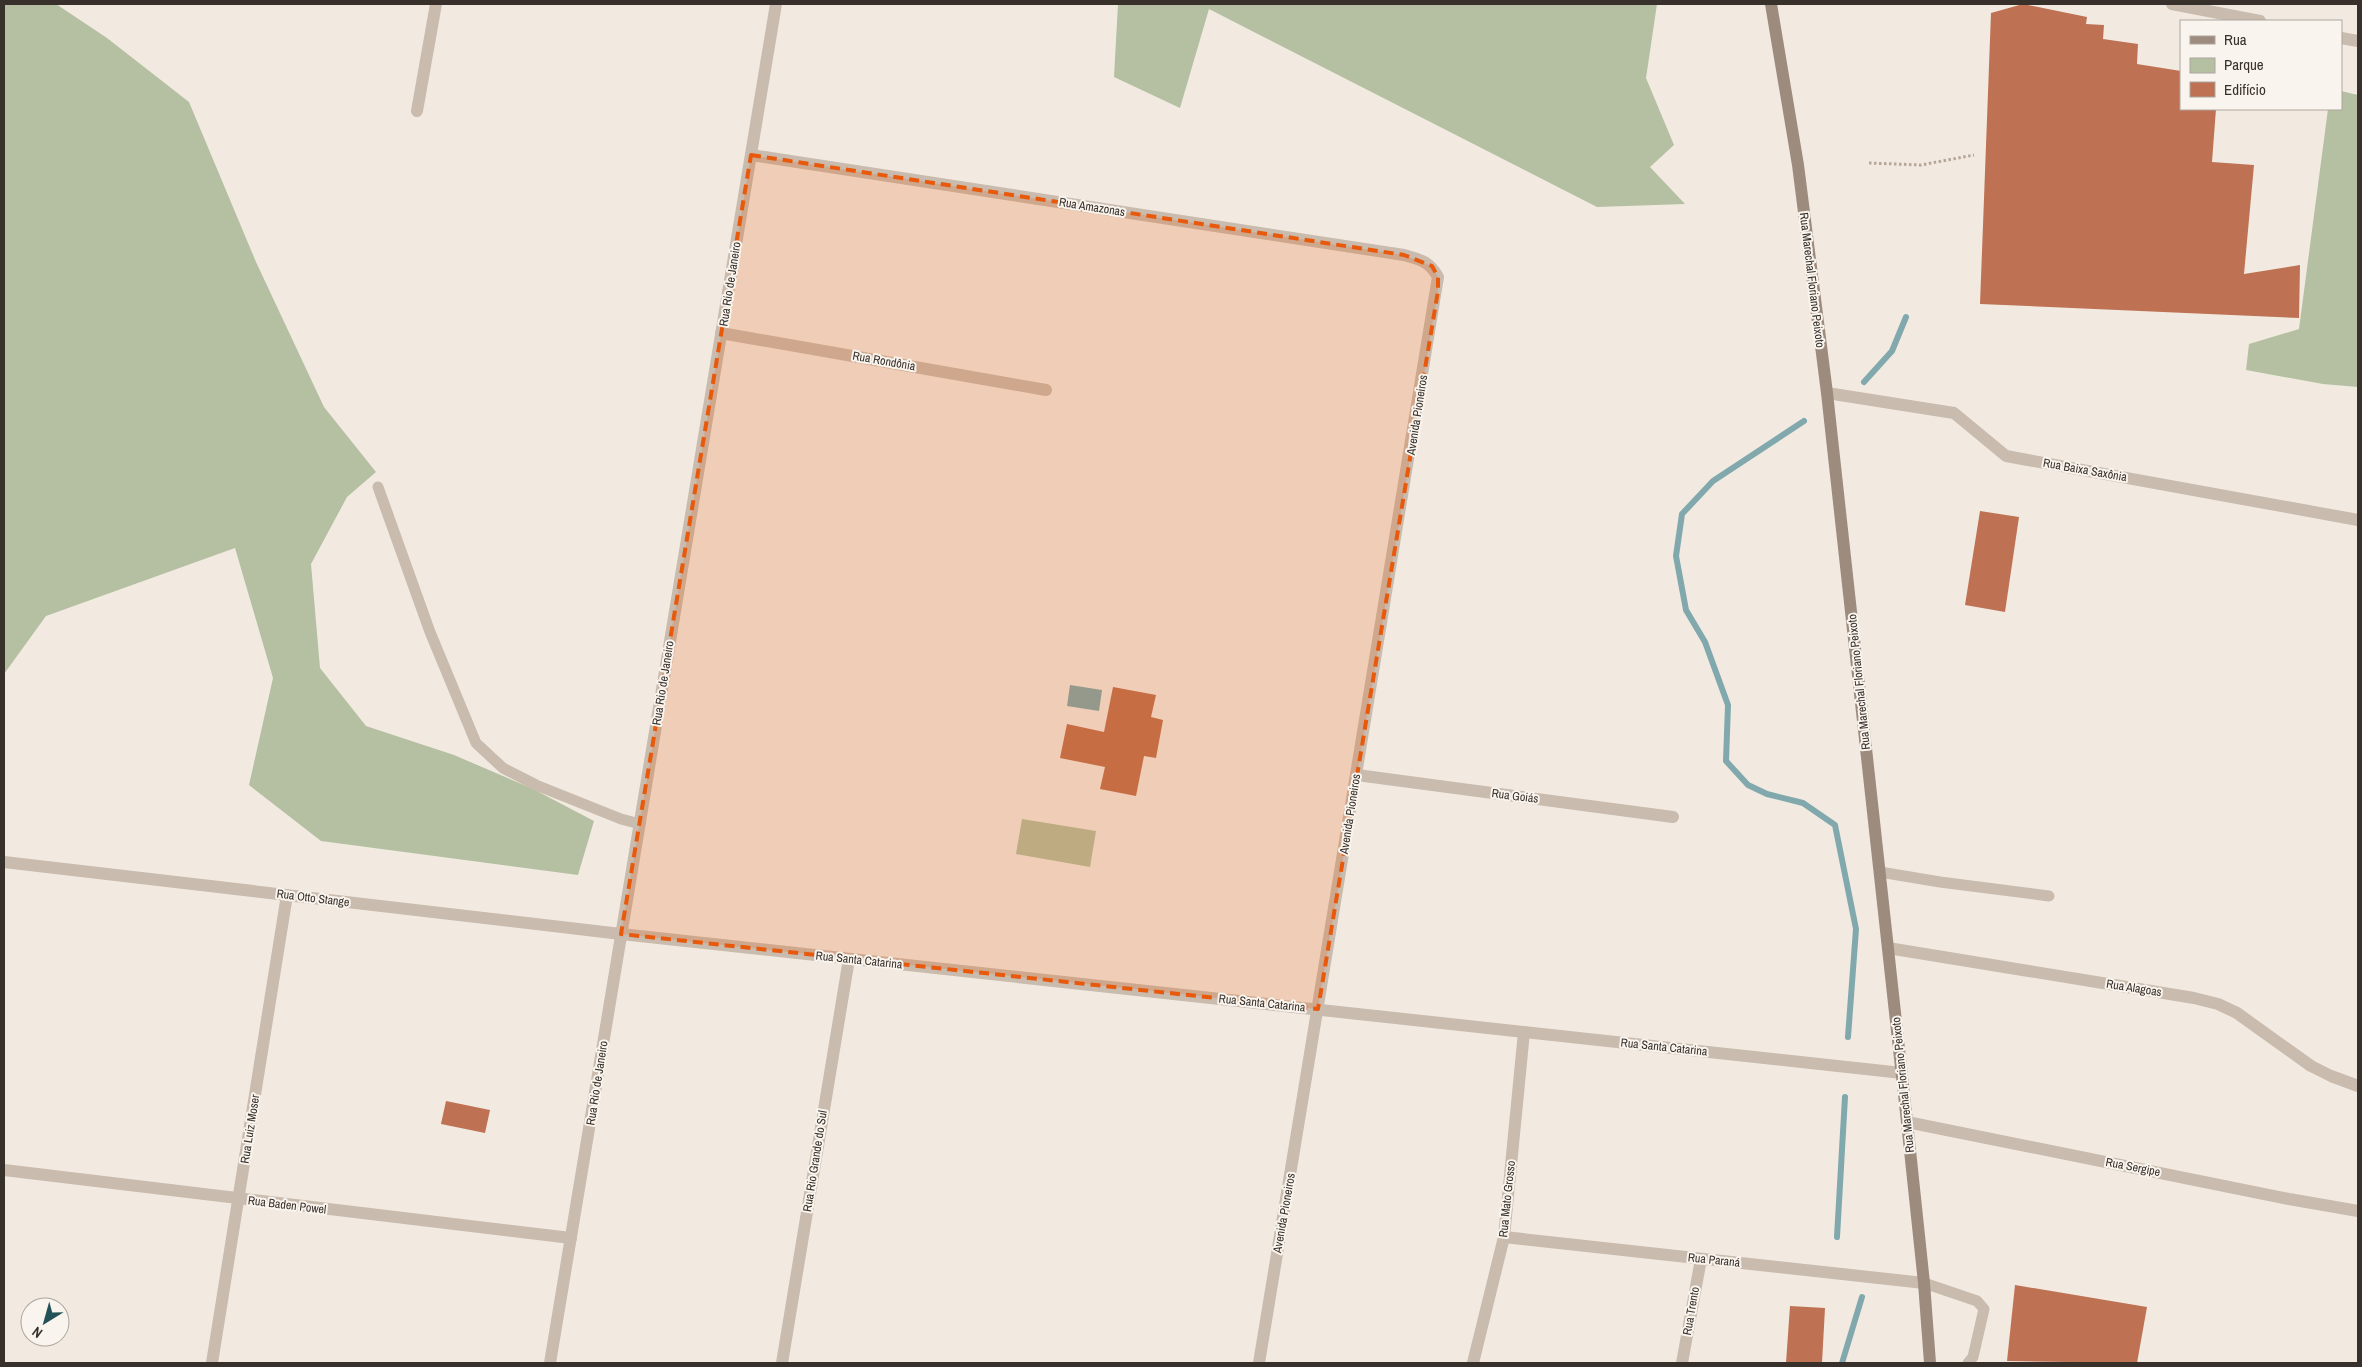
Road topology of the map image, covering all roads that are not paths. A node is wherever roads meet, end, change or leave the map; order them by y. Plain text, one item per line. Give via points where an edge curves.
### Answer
1 (434, 4) edge
2 (776, 4) edge
3 (1771, 4) edge
4 (2179, 4) edge
5 (2255, 20) edge
6 (2342, 38) edge
7 (2358, 41) edge
8 (417, 111) dead end
9 (751, 155) junction
10 (1432, 266) joint
11 (721, 333) junction
12 (1046, 390) dead end
13 (1826, 393) junction
14 (378, 487) dead end
15 (2358, 520) edge
16 (1357, 775) junction
17 (1672, 816) dead end
18 (640, 824) junction
19 (4, 862) edge
20 (1880, 872) junction
21 (287, 895) junction
22 (2049, 896) dead end
23 (621, 934) junction
24 (1888, 948) junction
25 (849, 959) junction
26 (1318, 1010) junction
27 (1524, 1032) junction
28 (1902, 1073) junction
29 (2358, 1086) edge
30 (1907, 1122) junction
31 (4, 1170) edge
32 (238, 1199) junction
33 (2358, 1211) edge
34 (1504, 1237) junction
35 (571, 1238) junction
36 (1701, 1259) junction
37 (1924, 1283) junction
38 (212, 1363) edge
39 (550, 1363) edge
40 (782, 1363) edge
41 (1259, 1363) edge
42 (1473, 1363) edge
43 (1682, 1363) edge
44 (1930, 1363) edge
45 (1968, 1363) edge

1 - 8 street
2 - 9 street, Rua Rio de Janeiro
3 - 13 main road, Rua Marechal Floriano Peixoto via 1798,165
4 - 5 street
6 - 7 street
9 - 10 street, Rua Amazonas via 1404,255
9 - 11 street, Rua Rio de Janeiro
10 - 16 street, Avenida Pioneiros via 1438,277 1438,291
11 - 12 street, Rua Rondônia
11 - 18 street, Rua Rio de Janeiro
13 - 15 street, Rua Baixa Saxônia via 1954,413 2006,456
13 - 20 main road, Rua Marechal Floriano Peixoto
14 - 18 lane via 430,632 476,743 503,768 536,785
16 - 17 street, Rua Goiás
16 - 26 street, Avenida Pioneiros
18 - 23 street, Rua Rio de Janeiro
19 - 21 street, Rua Otto Stange
20 - 22 lane
20 - 24 main road, Rua Marechal Floriano Peixoto
21 - 23 street, Rua Otto Stange
21 - 32 street, Rua Luiz Moser
23 - 25 street, Rua Santa Catarina
23 - 35 street, Rua Rio de Janeiro
24 - 28 main road, Rua Marechal Floriano Peixoto
24 - 29 street, Rua Alagoas via 2218,1004 2237,1013 2311,1066
25 - 26 street, Rua Santa Catarina
25 - 40 street, Rua Rio Grande do Sul
26 - 27 street, Rua Santa Catarina
26 - 41 street, Avenida Pioneiros
27 - 28 street, Rua Santa Catarina
27 - 34 street, Rua Mato Grosso
28 - 30 main road, Rua Marechal Floriano Peixoto
30 - 33 street, Rua Sergipe
30 - 37 main road, Rua Marechal Floriano Peixoto
31 - 32 street, Rua Baden Powel
32 - 35 street, Rua Baden Powel
32 - 38 street, Rua Luiz Moser
34 - 36 street, Rua Paraná
34 - 42 street, Rua Mato Grosso
35 - 39 street, Rua Rio de Janeiro
36 - 37 street, Rua Paraná
36 - 43 street, Rua Trento
37 - 44 main road, Rua Marechal Floriano Peixoto
37 - 45 lane via 1977,1301 1984,1310 1973,1357

